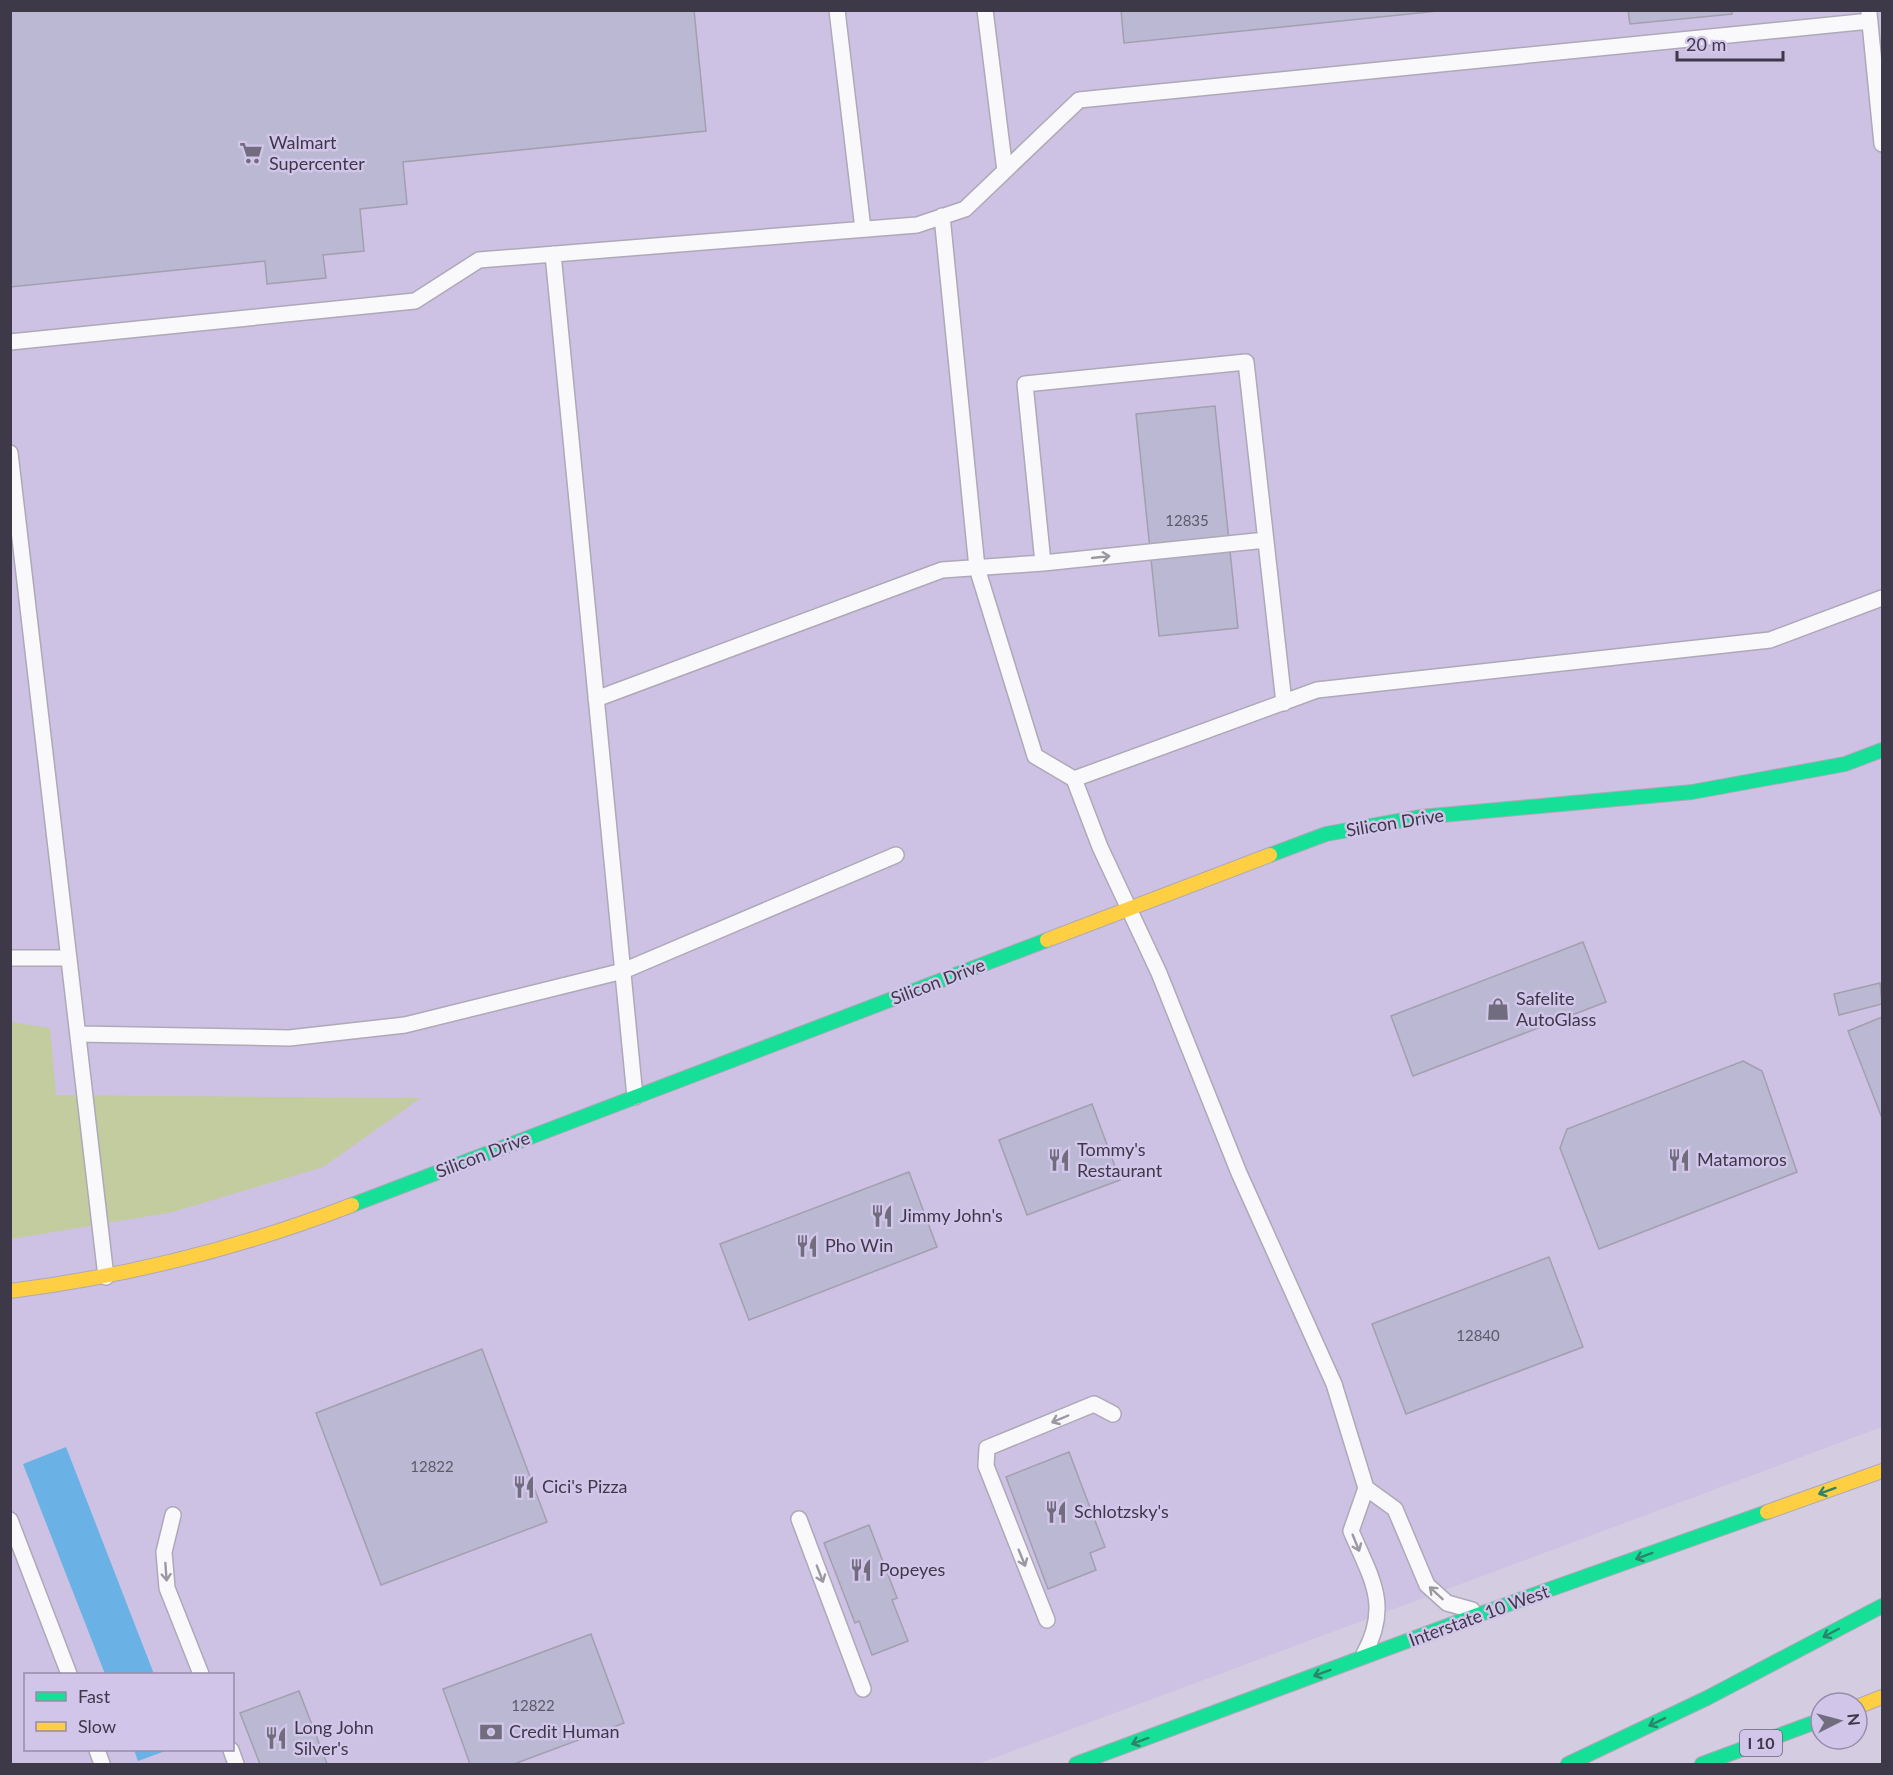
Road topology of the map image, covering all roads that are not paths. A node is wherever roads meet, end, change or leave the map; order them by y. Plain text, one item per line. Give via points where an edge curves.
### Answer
1 (837, 10) edge
2 (986, 10) edge
3 (1870, 16) edge
4 (1882, 144) edge
5 (1005, 171) junction
6 (942, 216) junction
7 (863, 229) junction
8 (553, 254) junction
9 (10, 342) edge
10 (10, 453) edge
11 (1266, 540) junction
12 (1042, 563) junction
13 (977, 568) junction
14 (1882, 598) edge
15 (596, 699) junction
16 (1284, 703) junction
17 (1882, 750) edge
18 (1074, 779) junction
19 (896, 855) dead end
20 (1128, 908) junction
21 (10, 958) edge
22 (69, 958) junction
23 (623, 971) junction
24 (79, 1034) junction
25 (635, 1097) junction
26 (106, 1277) junction
27 (10, 1291) edge
28 (1113, 1414) dead end
29 (1882, 1471) edge
30 (1366, 1488) junction
31 (173, 1515) dead end
32 (799, 1519) dead end
33 (10, 1520) edge
34 (1882, 1606) edge
35 (1489, 1611) junction
36 (1047, 1620) dead end
37 (1361, 1659) junction
38 (69, 1673) edge
39 (201, 1673) edge
40 (863, 1689) dead end
41 (1809, 1724) edge
42 (1076, 1764) edge
43 (1568, 1764) edge
44 (1702, 1764) edge

1 - 7 lane
2 - 5 lane
3 - 4 lane
3 - 5 lane via 1079,100
5 - 6 lane via 965,209
6 - 7 lane via 917,225
6 - 13 lane
7 - 8 lane
8 - 9 lane via 479,260 415,301
8 - 15 lane
10 - 22 lane
12 -> 11 lane
11 - 12 lane via 1246,362 1025,384
11 - 16 lane
12 - 13 lane
13 - 15 lane via 942,570
13 - 18 lane via 1035,756
14 - 16 lane via 1770,640 1317,690
15 - 23 lane
16 - 18 lane
17 - 20 main road, Silicon Drive via 1845,764 1692,792 1420,817 1326,834
18 - 20 lane
19 - 23 lane
20 - 25 main road, Silicon Drive
20 - 30 lane via 1159,973 1239,1173 1334,1384
21 - 22 lane
22 - 24 lane
23 - 24 lane via 393,1027 289,1038
23 - 25 lane
24 - 26 lane
25 - 26 main road, Silicon Drive via 300,1225 219,1251
26 - 27 main road, Silicon Drive
28 -> 36 lane via 1094,1404 987,1448 986,1466
29 -> 35 main road, Interstate 10 West
35 -> 30 lane via 1462,1609 1447,1603 1427,1585 1395,1509
30 -> 37 lane via 1352,1531 1376,1591 1379,1613 1375,1634
31 -> 39 lane via 164,1551 167,1588
32 -> 40 lane
33 - 38 lane
34 -> 43 main road via 1707,1698
35 - 37 main road, Interstate 10 West
37 -> 42 main road, Interstate 10 West
41 - 44 main road, I 10

